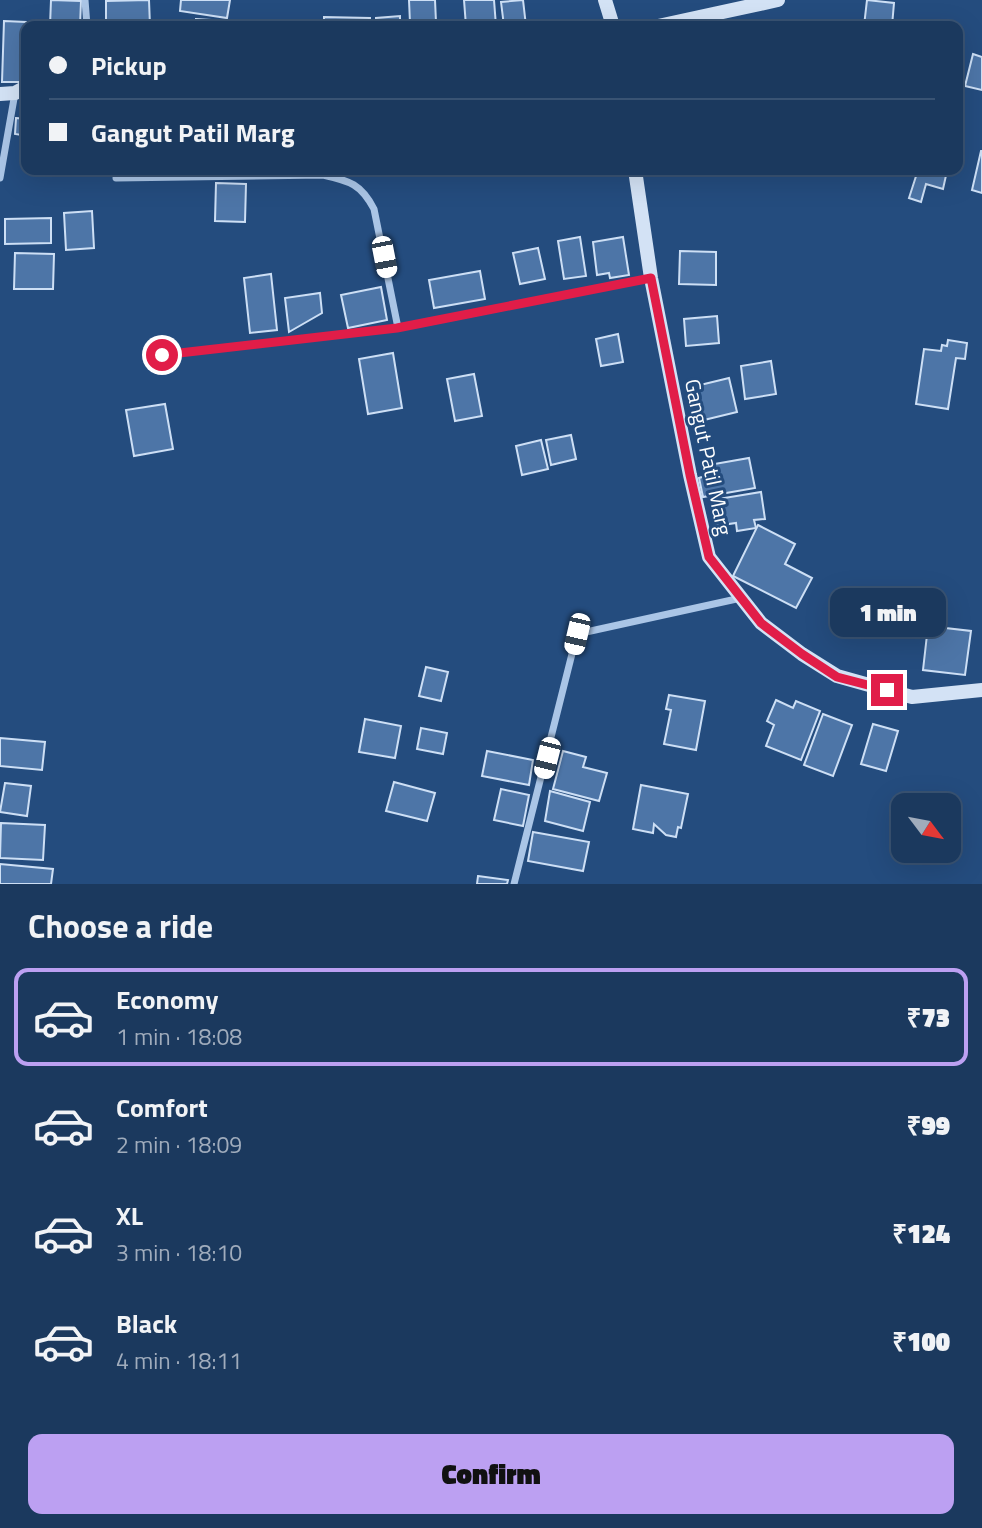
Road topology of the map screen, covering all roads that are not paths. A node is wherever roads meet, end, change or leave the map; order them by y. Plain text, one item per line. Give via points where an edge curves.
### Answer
1 (85, 0) edge
2 (605, 0) edge
3 (778, 0) edge
4 (87, 21) edge
5 (611, 21) edge
6 (681, 21) edge
7 (21, 90) edge
8 (0, 94) edge
9 (636, 175) edge
10 (0, 178) edge
11 (116, 178) dead end
12 (651, 278) junction
13 (397, 328) junction
14 (162, 355) dead end
15 (741, 598) junction
16 (982, 690) edge
17 (514, 884) edge

1 - 4 street
2 - 5 street
3 - 6 street
7 - 8 street
7 - 10 street
9 - 12 street, Gangut Patil Marg
11 - 13 street via 323,175 347,181 366,193 374,209
12 - 13 street
12 - 15 street, Gangut Patil Marg via 709,557
13 - 14 street
15 - 16 street, Gangut Patil Marg via 761,623 837,677 912,697
15 - 17 street via 577,634

